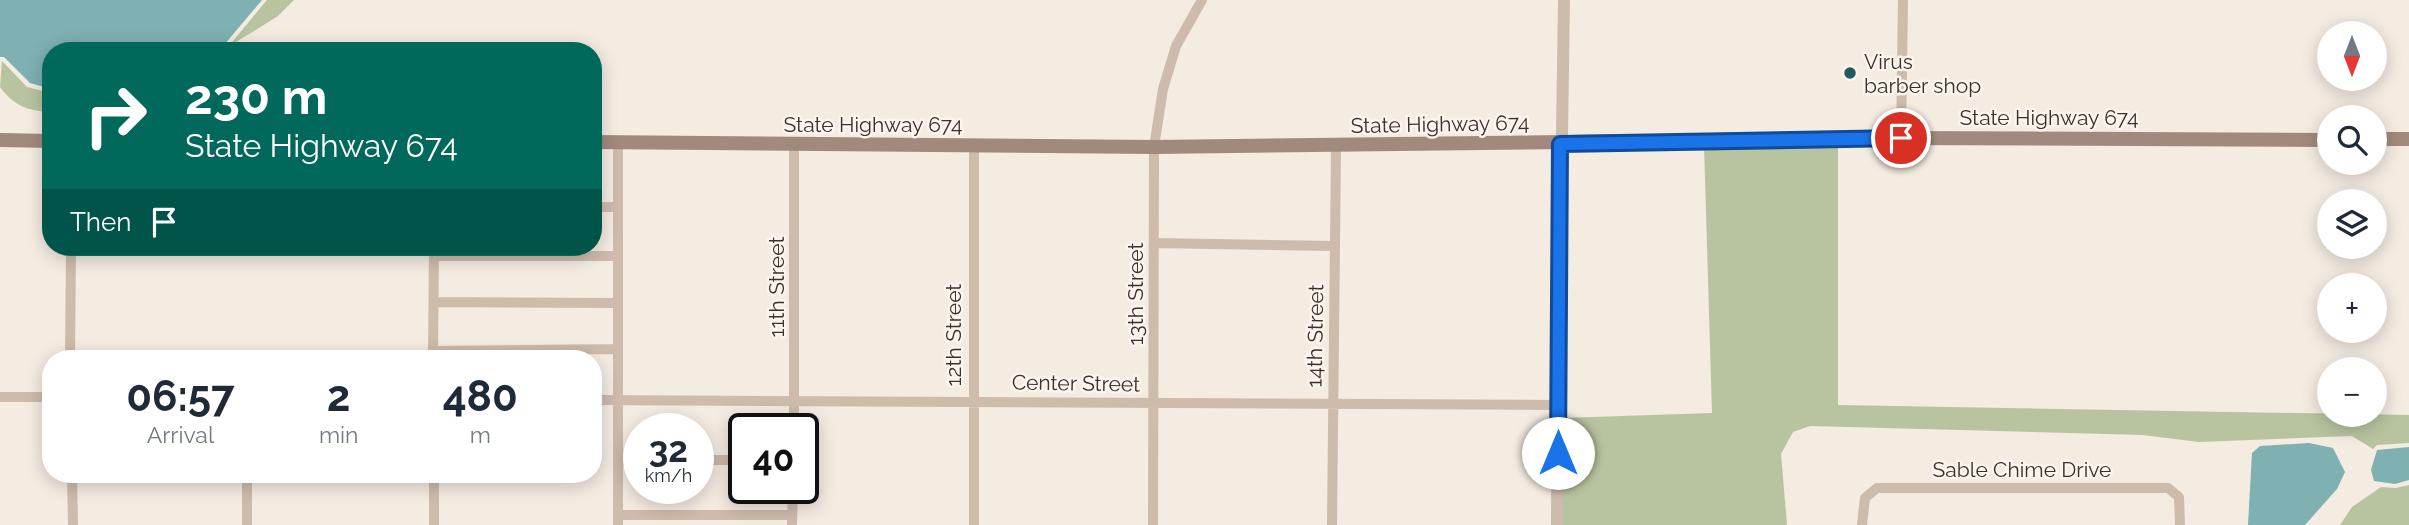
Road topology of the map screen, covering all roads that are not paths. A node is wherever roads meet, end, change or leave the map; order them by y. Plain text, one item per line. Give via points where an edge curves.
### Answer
1 (1202, 0) edge
2 (1564, 0) edge
3 (1903, 0) edge
4 (1901, 138) junction
5 (2317, 139) edge
6 (2387, 139) edge
7 (2409, 139) edge
8 (0, 140) edge
9 (42, 141) edge
10 (602, 142) edge
11 (618, 142) junction
12 (1560, 144) junction
13 (794, 145) junction
14 (974, 146) junction
15 (1154, 147) junction
16 (1336, 147) junction
17 (602, 206) edge
18 (618, 206) junction
19 (1154, 243) junction
20 (1335, 246) junction
21 (71, 256) edge
22 (434, 256) edge
23 (602, 256) edge
24 (618, 256) junction
25 (434, 302) junction
26 (617, 303) junction
27 (617, 349) junction
28 (70, 350) edge
29 (433, 350) edge
30 (586, 350) edge
31 (0, 397) edge
32 (42, 397) edge
33 (602, 400) edge
34 (617, 400) junction
35 (795, 400) junction
36 (972, 401) junction
37 (1154, 403) junction
38 (1333, 405) junction
39 (1558, 405) junction
40 (795, 413) edge
41 (618, 461) junction
42 (623, 461) edge
43 (72, 483) edge
44 (247, 483) edge
45 (434, 483) edge
46 (618, 520) edge
47 (792, 520) edge
48 (73, 525) edge
49 (247, 525) edge
50 (434, 525) edge
51 (974, 525) edge
52 (1153, 525) edge
53 (1332, 525) edge
54 (1558, 525) edge
55 (1862, 525) edge
56 (2180, 525) edge

1 - 15 street, 13th Street via 1175,46
2 - 12 street
3 - 4 street
4 - 5 main road, State Highway 674
4 - 12 main road, State Highway 674
6 - 7 main road
8 - 9 main road
10 - 11 main road, State Highway 674
11 - 13 main road, State Highway 674
11 - 18 street
12 - 16 main road, State Highway 674
12 - 39 street
13 - 14 main road, State Highway 674
13 - 35 street, 11th Street
14 - 15 main road, State Highway 674
14 - 36 street, 12th Street
15 - 16 main road, State Highway 674
15 - 19 street, 13th Street
16 - 20 street, 14th Street
17 - 18 street
18 - 24 street
19 - 20 street
19 - 37 street, 13th Street
20 - 38 street, 14th Street
21 - 28 street
22 - 25 street
23 - 24 street
24 - 26 street
25 - 26 street
25 - 29 street
26 - 27 street
27 - 30 street
27 - 34 street
31 - 32 street
33 - 34 street, Center Street
34 - 35 street, Center Street
34 - 41 street
35 - 36 street, Center Street
35 - 40 street, 11th Street
36 - 37 street, Center Street
36 - 51 street, 12th Street
37 - 38 street, Center Street
37 - 52 street, 13th Street
38 - 39 street, Center Street
38 - 53 street, 14th Street
39 - 54 street
41 - 42 street
41 - 46 street
43 - 48 street
44 - 49 street
45 - 50 street
46 - 47 street
55 - 56 street, Sable Chime Drive via 1865,498 1877,488 2168,488 2179,497

